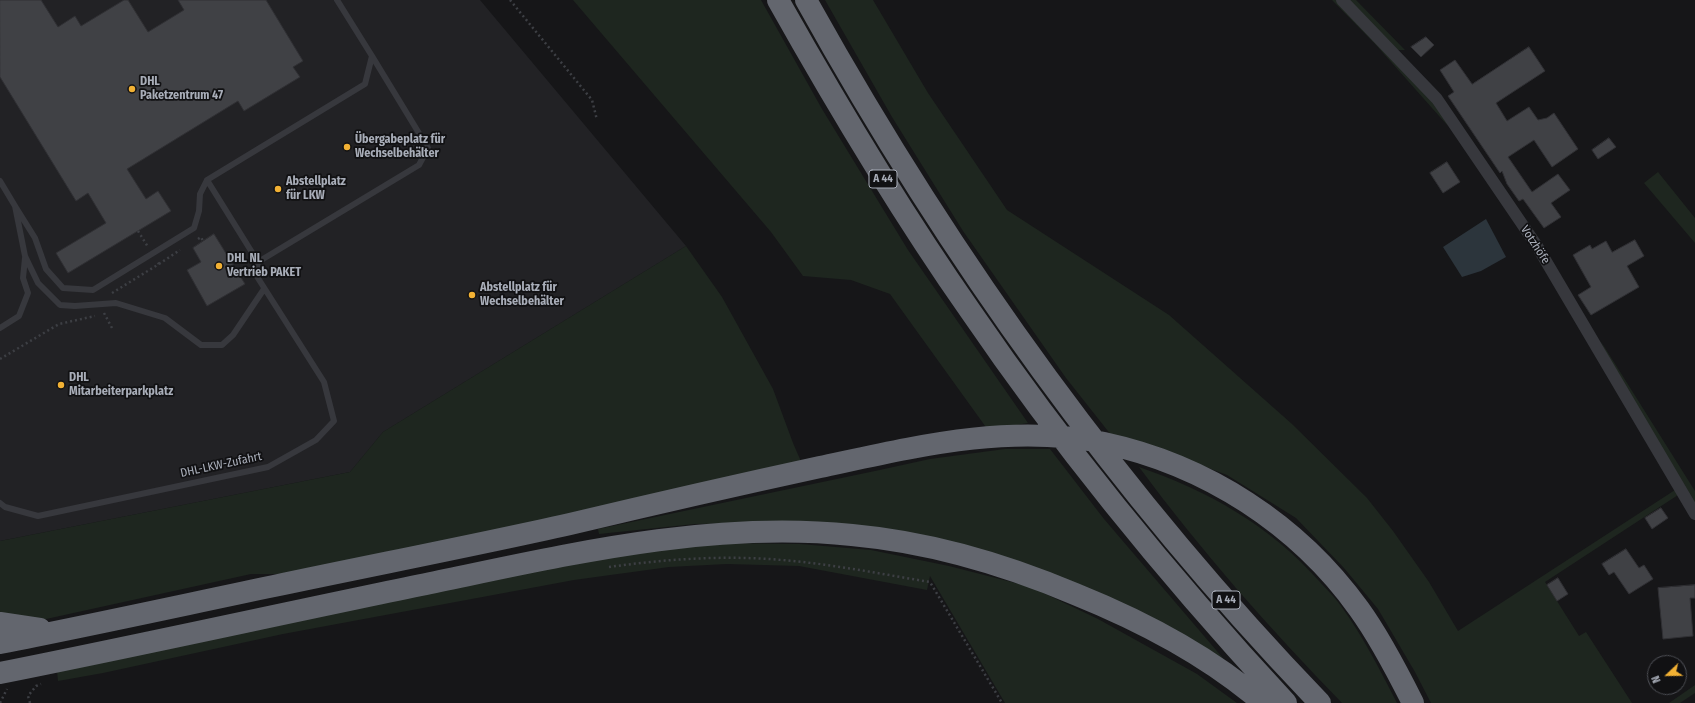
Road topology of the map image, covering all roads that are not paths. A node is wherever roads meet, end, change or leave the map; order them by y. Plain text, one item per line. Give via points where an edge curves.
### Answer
1 (337, 0) edge
2 (778, 0) edge
3 (806, 0) edge
4 (1342, 0) edge
5 (372, 56) junction
6 (206, 180) junction
7 (0, 181) edge
8 (15, 206) junction
9 (25, 256) junction
10 (258, 262) junction
11 (264, 289) junction
12 (0, 328) edge
13 (0, 503) edge
14 (1695, 514) edge
15 (0, 623) edge
16 (59, 631) junction
17 (0, 643) edge
18 (0, 673) edge
19 (1263, 703) edge
20 (1286, 703) edge
21 (1320, 703) edge
22 (1413, 703) edge

1 - 5 lane
2 - 20 highway, A 44 via 886,184 998,352 1109,498 1199,607
3 - 21 highway, A 44 via 911,179 1026,350 1136,492 1230,605
4 - 14 street, Votzhöfe via 1437,99 1537,246
5 - 6 lane via 365,84
5 - 10 lane via 428,148 419,165
6 - 8 lane via 200,194 200,211 194,228 93,290 63,288 46,269 35,238
6 - 10 lane
7 - 8 lane
8 - 9 lane
9 - 11 lane via 38,283 60,305 116,303 165,318 200,345 222,345 233,335
9 - 12 lane via 23,278 28,293 19,316
10 - 11 lane via 256,275
11 - 13 lane, DHL-LKW-Zufahrt via 324,382 334,421 316,440 268,467 38,516 5,507
15 - 16 highway
16 - 17 highway
16 - 22 highway via 467,547 914,448 978,438 1048,435 1100,442 1163,460 1209,481 1262,512 1315,557 1348,594 1379,640
18 - 19 highway via 630,544 736,533 810,532 854,535 925,546 977,559 1050,583 1118,612 1167,638 1232,678

